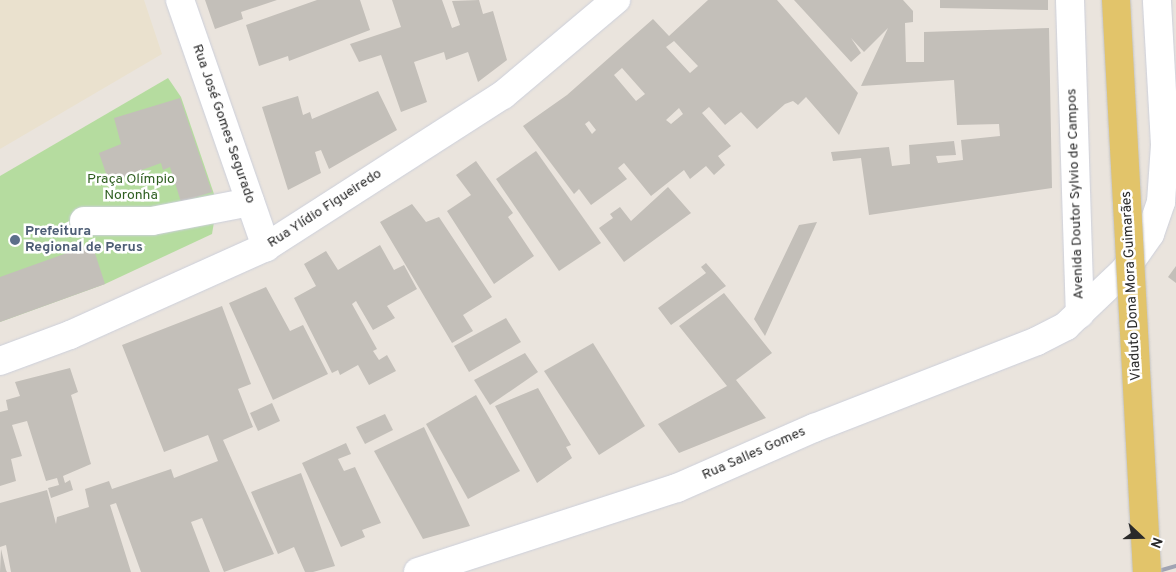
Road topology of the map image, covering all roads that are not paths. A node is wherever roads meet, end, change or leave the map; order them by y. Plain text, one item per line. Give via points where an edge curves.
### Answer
1 (180, 0) edge
2 (616, 0) edge
3 (1070, 0) edge
4 (1116, 0) edge
5 (1157, 0) edge
6 (1170, 178) edge
7 (250, 202) junction
8 (84, 221) dead end
9 (266, 247) junction
10 (1080, 314) junction
11 (0, 361) edge
12 (418, 572) edge
13 (1147, 572) edge

1 - 7 street, Rua José Gomes Segurado
2 - 9 street, Rua Ylídio Figueiredo via 503,95
3 - 10 street, Avenida Doutor Sylvio de Campos
4 - 13 main road, Viaduto Dona Mora Guimarães, bridge
5 - 6 street, Avenida Doutor Sylvio de Campos
6 - 10 street, Avenida Doutor Sylvio de Campos via 1150,234 1124,272
7 - 8 street via 152,221
7 - 9 street, Rua José Gomes Segurado
9 - 11 street, Rua Ylídio Figueiredo via 70,335
10 - 12 street, Rua Salles Gomes via 1037,342 814,428 677,488

